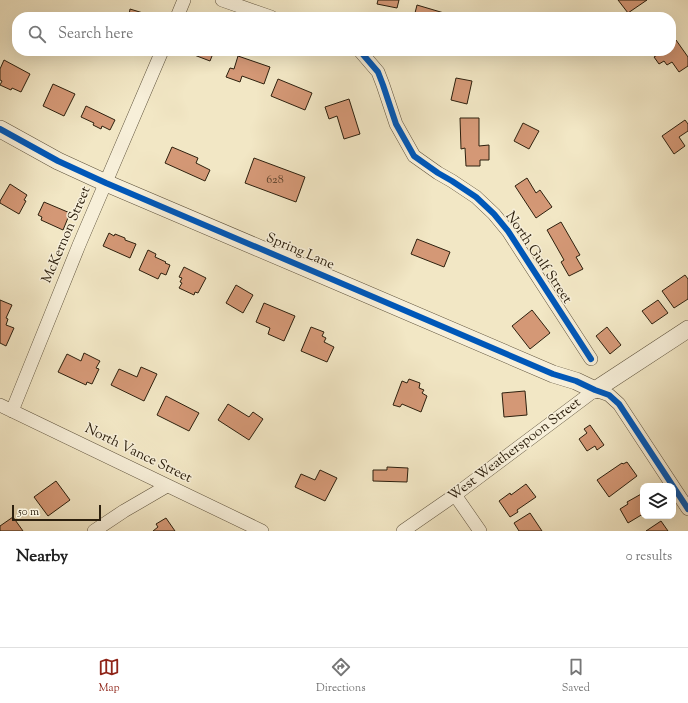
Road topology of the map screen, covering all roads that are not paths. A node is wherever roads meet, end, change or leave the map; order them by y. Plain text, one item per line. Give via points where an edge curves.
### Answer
1 (184, 0) edge
2 (222, 0) edge
3 (179, 12) edge
4 (257, 12) edge
5 (160, 56) edge
6 (364, 56) edge
7 (0, 129) edge
8 (106, 183) junction
9 (688, 329) edge
10 (591, 359) dead end
11 (595, 390) junction
12 (6, 408) edge
13 (167, 486) junction
14 (455, 495) junction
15 (688, 508) edge
16 (94, 531) edge
17 (262, 531) edge
18 (403, 531) edge
19 (480, 531) edge

1 - 3 street
2 - 4 street
5 - 8 street, McKernon Street
6 - 10 street, North Gulf Street via 378,72 396,124 414,156 476,198 494,214
7 - 8 street, Spring Lane via 58,161
8 - 11 street, Spring Lane
8 - 12 street, McKernon Street
9 - 11 street, West Weatherspoon Street
11 - 14 street, West Weatherspoon Street
11 - 15 street via 609,395 619,404
12 - 13 street, North Vance Street
13 - 16 street
13 - 17 street, North Vance Street
14 - 18 street, West Weatherspoon Street
14 - 19 street

